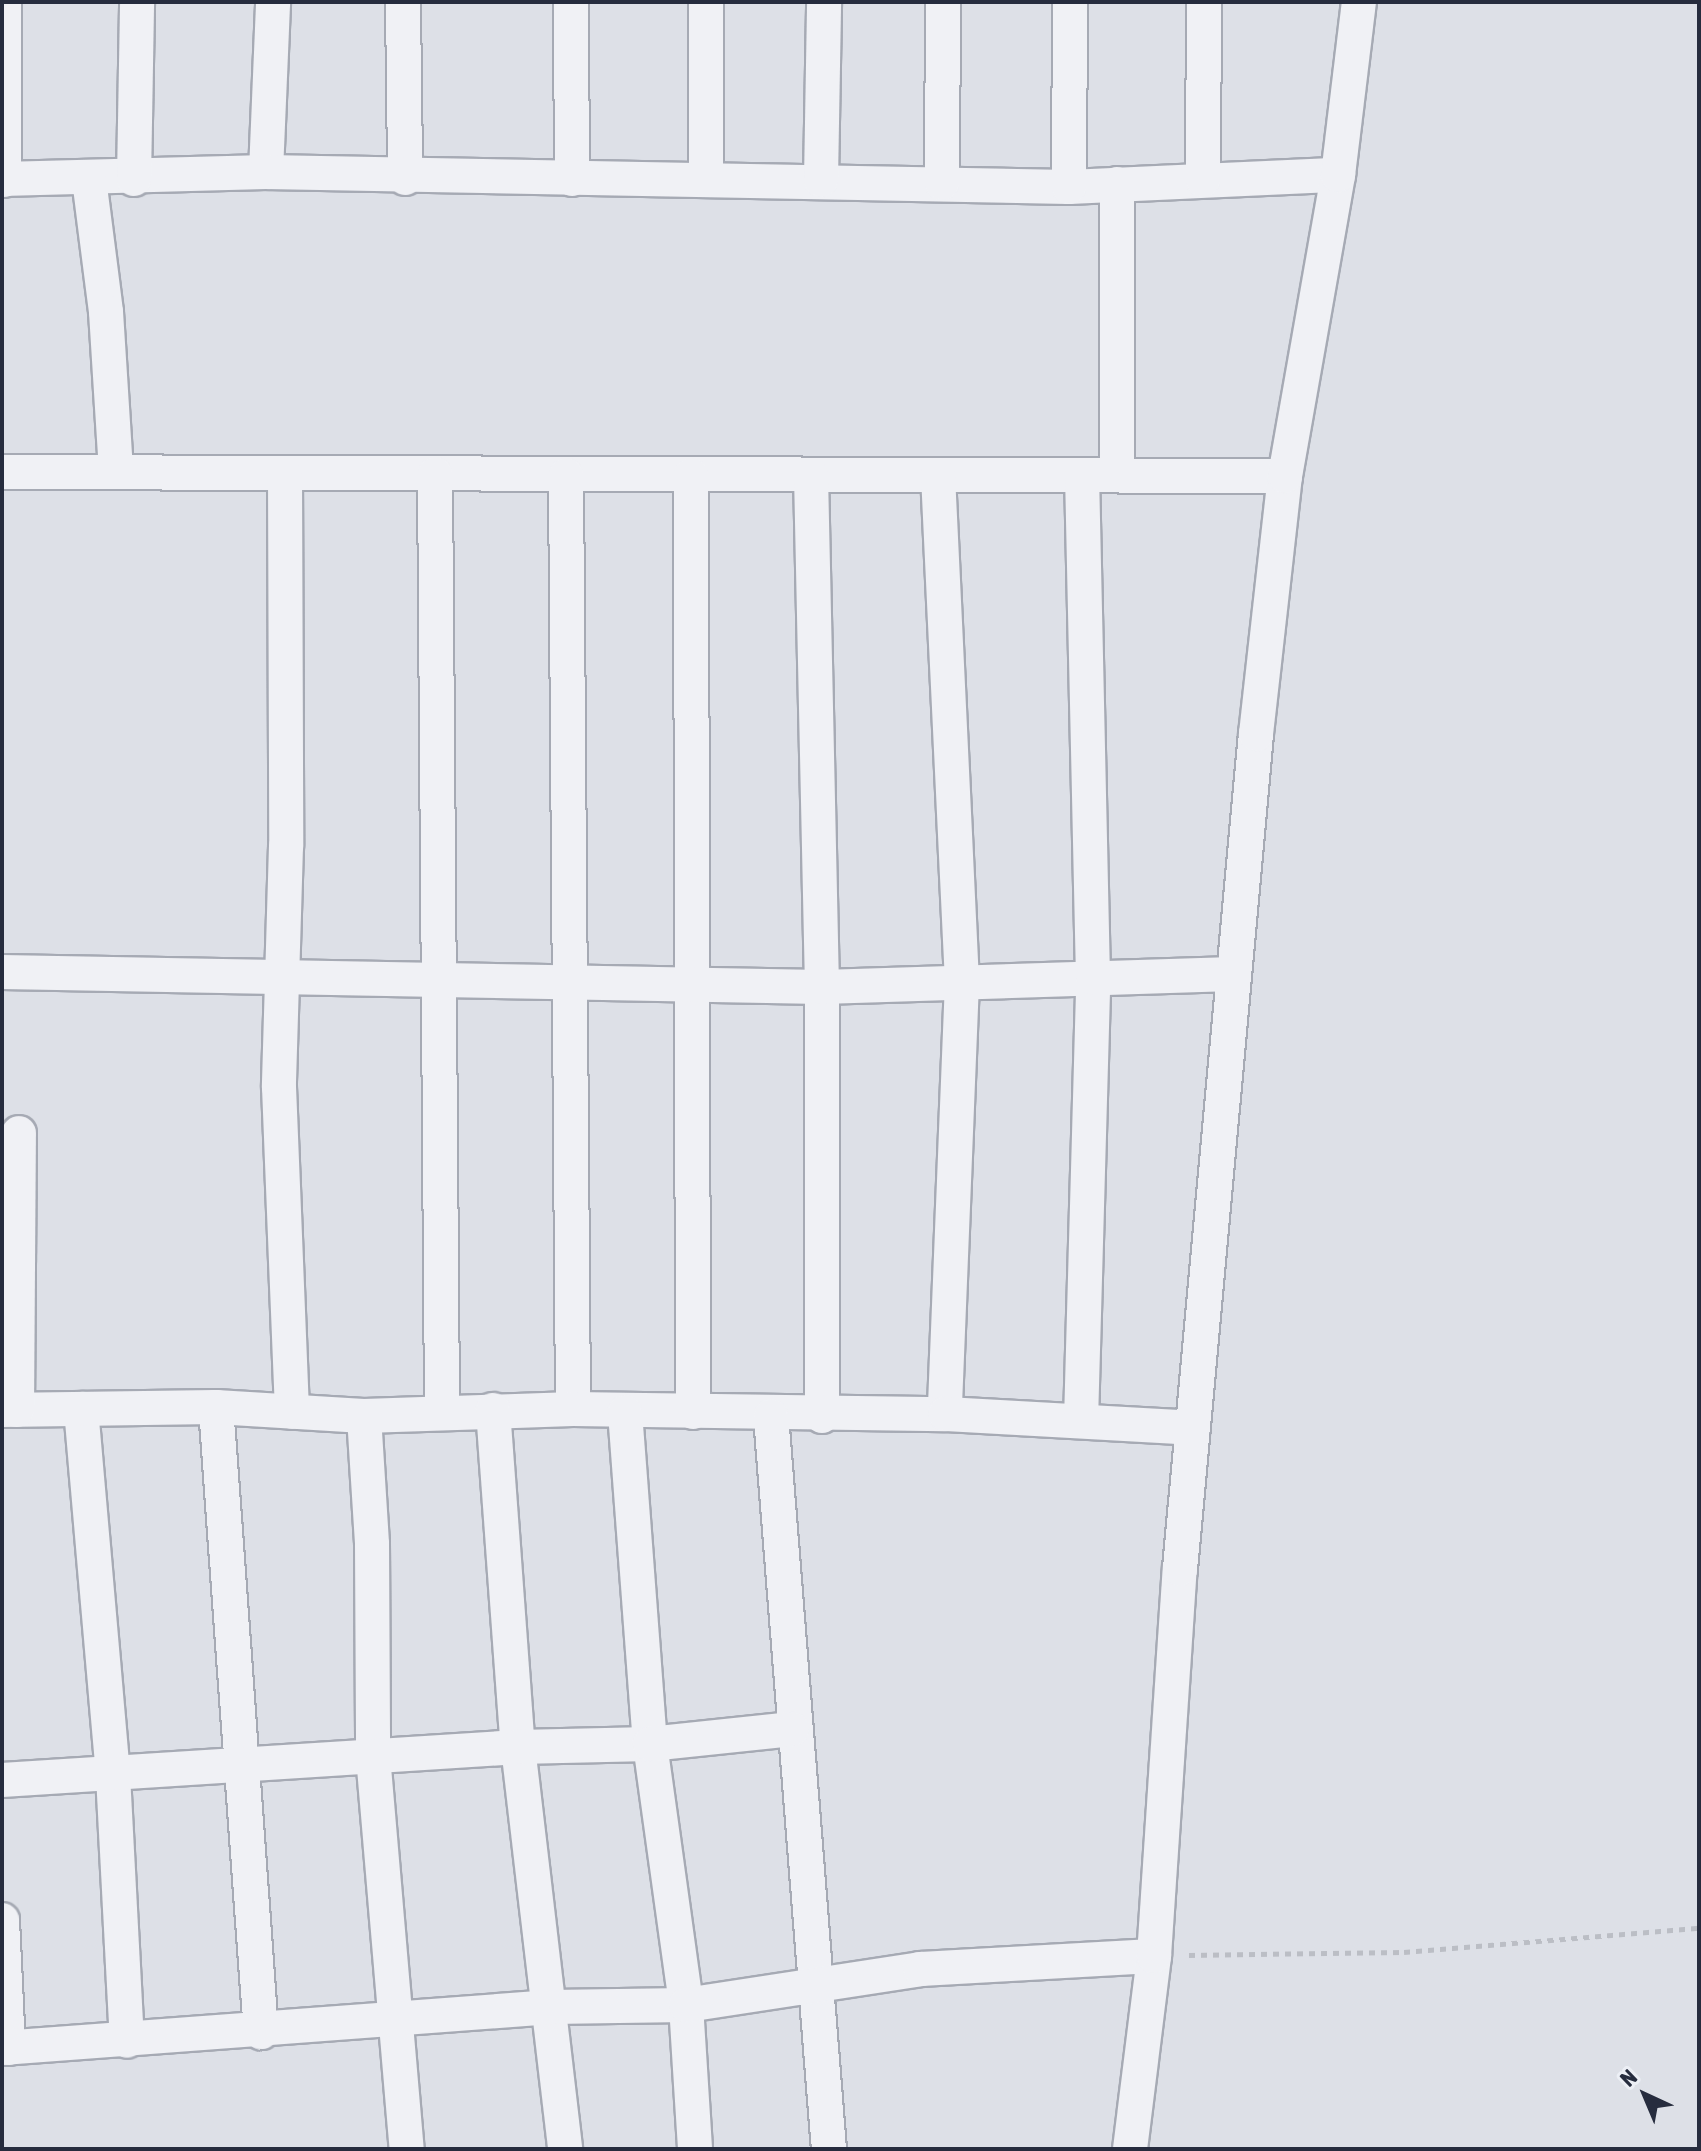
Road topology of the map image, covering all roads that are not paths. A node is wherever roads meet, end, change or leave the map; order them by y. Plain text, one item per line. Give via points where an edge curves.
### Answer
1 (4, 2) edge
2 (137, 2) edge
3 (273, 2) edge
4 (403, 2) edge
5 (571, 2) edge
6 (706, 2) edge
7 (824, 2) edge
8 (943, 2) edge
9 (1070, 2) edge
10 (1204, 2) edge
11 (1359, 2) edge
12 (266, 172) junction
13 (1338, 175) junction
14 (405, 178) junction
15 (89, 179) junction
16 (134, 179) junction
17 (572, 179) junction
18 (706, 179) junction
19 (3, 180) edge
20 (821, 180) junction
21 (1203, 180) junction
22 (942, 183) junction
23 (1117, 184) junction
24 (1069, 187) junction
25 (116, 471) junction
26 (2, 472) edge
27 (435, 474) junction
28 (285, 475) junction
29 (566, 475) junction
30 (691, 475) junction
31 (811, 475) junction
32 (938, 475) junction
33 (1082, 475) junction
34 (1117, 475) junction
35 (1285, 476) junction
36 (2, 972) edge
37 (1233, 974) junction
38 (436, 976) junction
39 (279, 977) junction
40 (1093, 978) junction
41 (572, 982) junction
42 (962, 982) junction
43 (689, 985) junction
44 (822, 987) junction
45 (19, 1133) dead end
46 (216, 1407) junction
47 (81, 1409) junction
48 (573, 1409) junction
49 (10, 1410) edge
50 (493, 1410) junction
51 (292, 1412) junction
52 (442, 1412) junction
53 (625, 1412) junction
54 (693, 1412) junction
55 (945, 1414) junction
56 (364, 1416) junction
57 (771, 1416) junction
58 (822, 1416) junction
59 (1081, 1421) junction
60 (1193, 1428) junction
61 (792, 1729) junction
62 (650, 1744) junction
63 (518, 1747) junction
64 (373, 1756) junction
65 (244, 1768) junction
66 (113, 1775) junction
67 (2, 1780) edge
68 (2, 1920) edge
69 (1154, 1956) junction
70 (816, 1986) junction
71 (686, 2005) junction
72 (551, 2007) junction
73 (398, 2022) junction
74 (261, 2032) junction
75 (127, 2041) junction
76 (5, 2048) edge
77 (407, 2149) edge
78 (565, 2149) edge
79 (695, 2149) edge
80 (829, 2149) edge
81 (1130, 2149) edge

1 - 19 street
2 - 16 street
3 - 12 street
4 - 14 street
5 - 17 street
6 - 18 street
7 - 20 street
8 - 22 street
9 - 24 street
10 - 21 street
11 - 13 street
12 - 14 street
12 - 16 street
13 - 21 street
13 - 35 street
14 - 17 street
15 - 16 street
15 - 19 street
15 - 25 street via 106,312
17 - 18 street
18 - 20 street
20 - 22 street
21 - 23 street
22 - 24 street
23 - 24 street
23 - 34 street
25 - 26 street
25 - 28 street
27 - 28 street
27 - 29 street
27 - 38 street
28 - 39 street via 286,846
29 - 30 street
29 - 41 street
30 - 31 street
30 - 43 street
31 - 32 street
31 - 44 street
32 - 33 street
32 - 42 street
33 - 34 street
33 - 40 street
34 - 35 street
35 - 37 street
36 - 39 street
37 - 40 street
37 - 60 street
38 - 39 street
38 - 41 street
38 - 52 street
39 - 51 street
40 - 42 street
40 - 59 street
41 - 43 street
41 - 48 street
42 - 44 street
42 - 55 street
43 - 44 street
43 - 54 street
44 - 58 street
45 - 49 street
46 - 47 street
46 - 51 street
46 - 65 street
47 - 49 street
47 - 66 street
48 - 50 street
48 - 53 street
50 - 52 street
50 - 63 street
51 - 56 street
52 - 56 street
53 - 54 street
53 - 62 street
54 - 57 street
55 - 58 street
55 - 59 street
56 - 64 street via 372,1544
57 - 58 street
57 - 61 street
59 - 60 street
60 - 69 street
61 - 62 street
61 - 70 street
62 - 63 street
62 - 71 street
63 - 64 street
63 - 72 street
64 - 65 street
64 - 73 street
65 - 66 street
65 - 74 street
66 - 67 street
66 - 75 street
68 - 76 street
69 - 70 street via 920,1969
69 - 81 street
70 - 71 street
70 - 80 street
71 - 72 street
71 - 79 street
72 - 73 street
72 - 78 street
73 - 74 street
73 - 77 street
74 - 75 street
75 - 76 street

